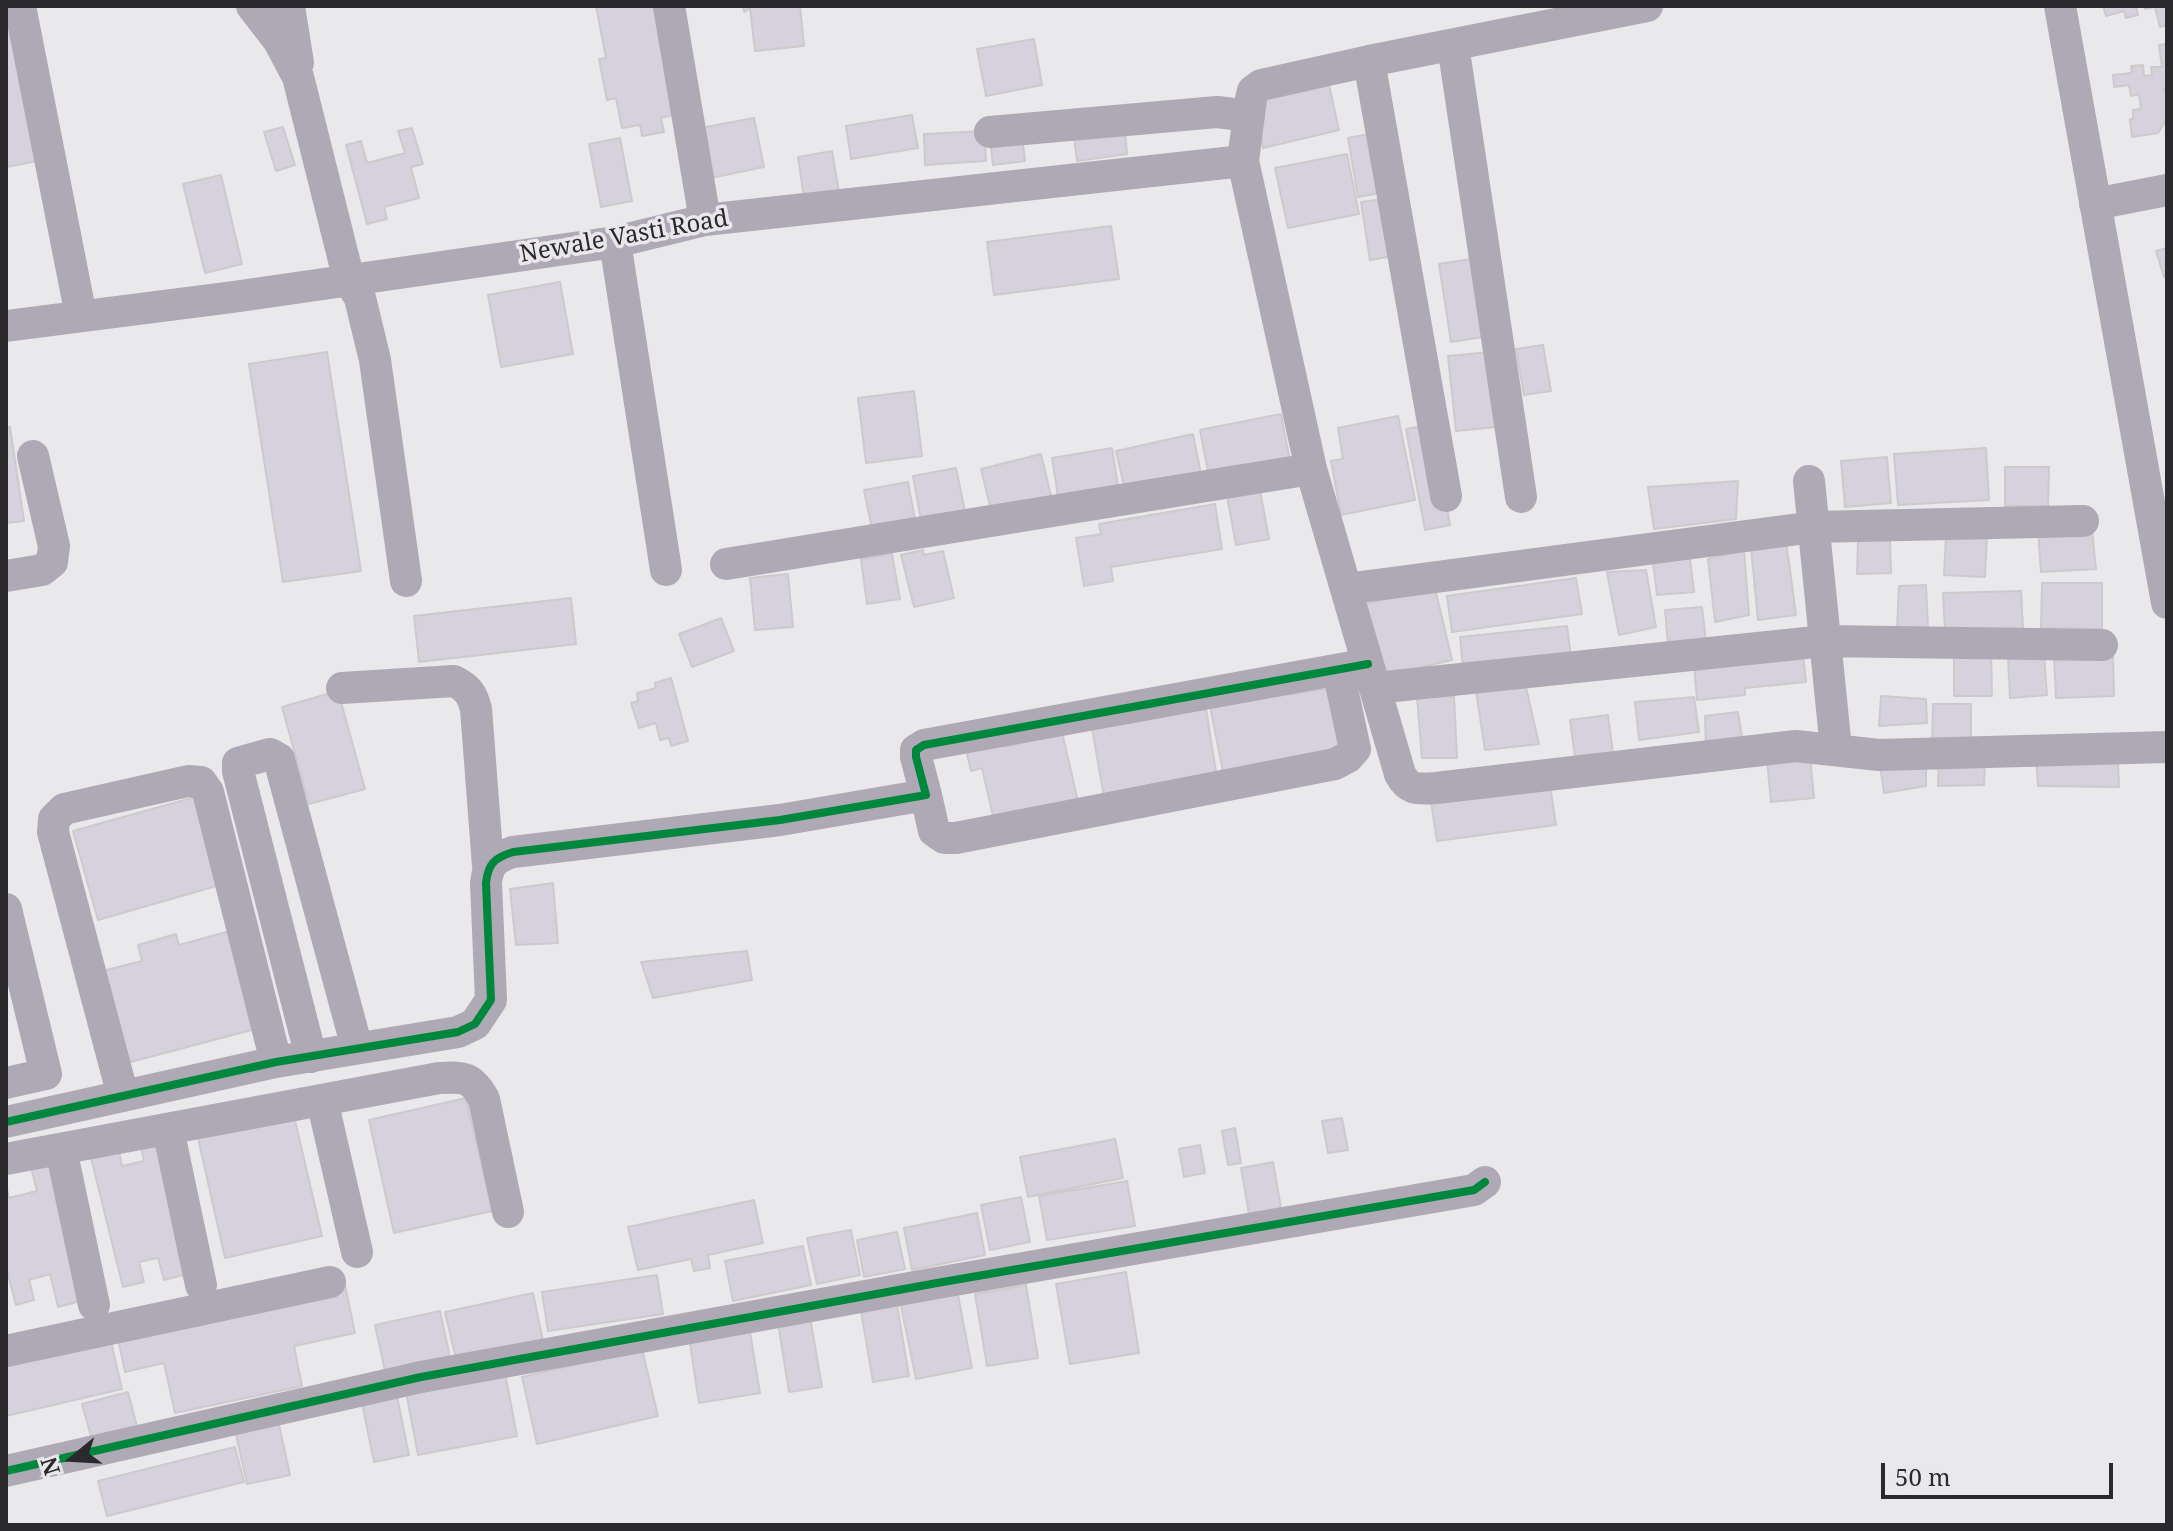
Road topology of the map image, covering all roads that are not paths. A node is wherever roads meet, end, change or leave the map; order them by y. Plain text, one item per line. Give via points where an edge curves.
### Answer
1 (20, 6) edge
2 (252, 6) edge
3 (289, 6) edge
4 (669, 6) edge
5 (1647, 6) edge
6 (2060, 6) edge
7 (1453, 45) junction
8 (1369, 61) junction
9 (303, 94) junction
10 (1249, 116) junction
11 (990, 132) dead end
12 (1243, 161) junction
13 (2167, 190) edge
14 (2095, 204) junction
15 (705, 220) junction
16 (615, 242) junction
17 (349, 280) junction
18 (81, 316) junction
19 (6, 326) edge
20 (33, 456) dead end
21 (2155, 462) edge
22 (1311, 469) junction
23 (1809, 481) dead end
24 (1446, 496) dead end
25 (1521, 497) dead end
26 (2083, 521) dead end
27 (1814, 527) junction
28 (726, 564) dead end
29 (666, 570) dead end
30 (6, 576) edge
31 (406, 581) dead end
32 (1346, 589) junction
33 (2167, 603) edge
34 (1825, 641) junction
35 (2102, 645) dead end
36 (1360, 674) junction
37 (342, 688) dead end
38 (2167, 747) edge
39 (1836, 749) junction
40 (926, 795) junction
41 (488, 866) junction
42 (6, 909) edge
43 (357, 1048) junction
44 (311, 1057) junction
45 (276, 1062) junction
46 (206, 1077) junction
47 (6, 1083) edge
48 (123, 1096) junction
49 (322, 1100) junction
50 (217, 1120) junction
51 (6, 1122) edge
52 (168, 1129) junction
53 (61, 1149) junction
54 (6, 1159) edge
55 (1485, 1182) dead end
56 (508, 1212) dead end
57 (357, 1252) dead end
58 (330, 1282) dead end
59 (201, 1285) dead end
60 (94, 1305) dead end
61 (6, 1351) edge
62 (6, 1471) edge

1 - 18 street
2 - 9 street via 279,41
3 - 9 street
4 - 15 street
5 - 7 street
6 - 14 street
7 - 8 street
7 - 25 street
8 - 10 street via 1261,85 1252,93
8 - 24 street
9 - 17 street
10 - 11 street via 1217,112
10 - 12 street
12 - 15 street, Newale Vasti Road
12 - 22 street
13 - 14 street
14 - 21 street
15 - 16 street, Newale Vasti Road
16 - 17 street, Newale Vasti Road
16 - 29 street
17 - 18 street, Newale Vasti Road
17 - 31 street via 360,298 375,360
18 - 19 street, Newale Vasti Road
20 - 30 street via 54,546 52,562 42,570
21 - 33 street
22 - 28 street
22 - 32 street
23 - 27 street
26 - 27 street
27 - 32 street
27 - 34 street
32 - 36 street
34 - 35 street
34 - 36 street
34 - 39 street
36 - 39 street via 1400,774 1413,789 1796,746
36 - 40 street via 924,745 916,757
36 - 40 street via 1355,749 1335,764 956,838 934,831
37 - 41 street via 454,681 466,687 476,709
38 - 39 street via 1879,755
40 - 41 street via 780,820 513,852
41 - 43 street via 491,1000 475,1024 458,1032
42 - 47 street via 46,1074
43 - 44 street
43 - 44 street via 279,759 270,754 238,763 238,771
44 - 45 street
45 - 46 street
45 - 48 street via 208,792 201,782 173,784 64,809 54,819 53,832
46 - 48 street
46 - 50 street
48 - 51 street
49 - 50 street
49 - 56 street via 439,1078 462,1077 475,1083 484,1099
49 - 57 street
50 - 52 street
52 - 53 street
52 - 59 street
53 - 54 street
53 - 60 street
55 - 62 street via 1474,1190 421,1377
58 - 61 street

